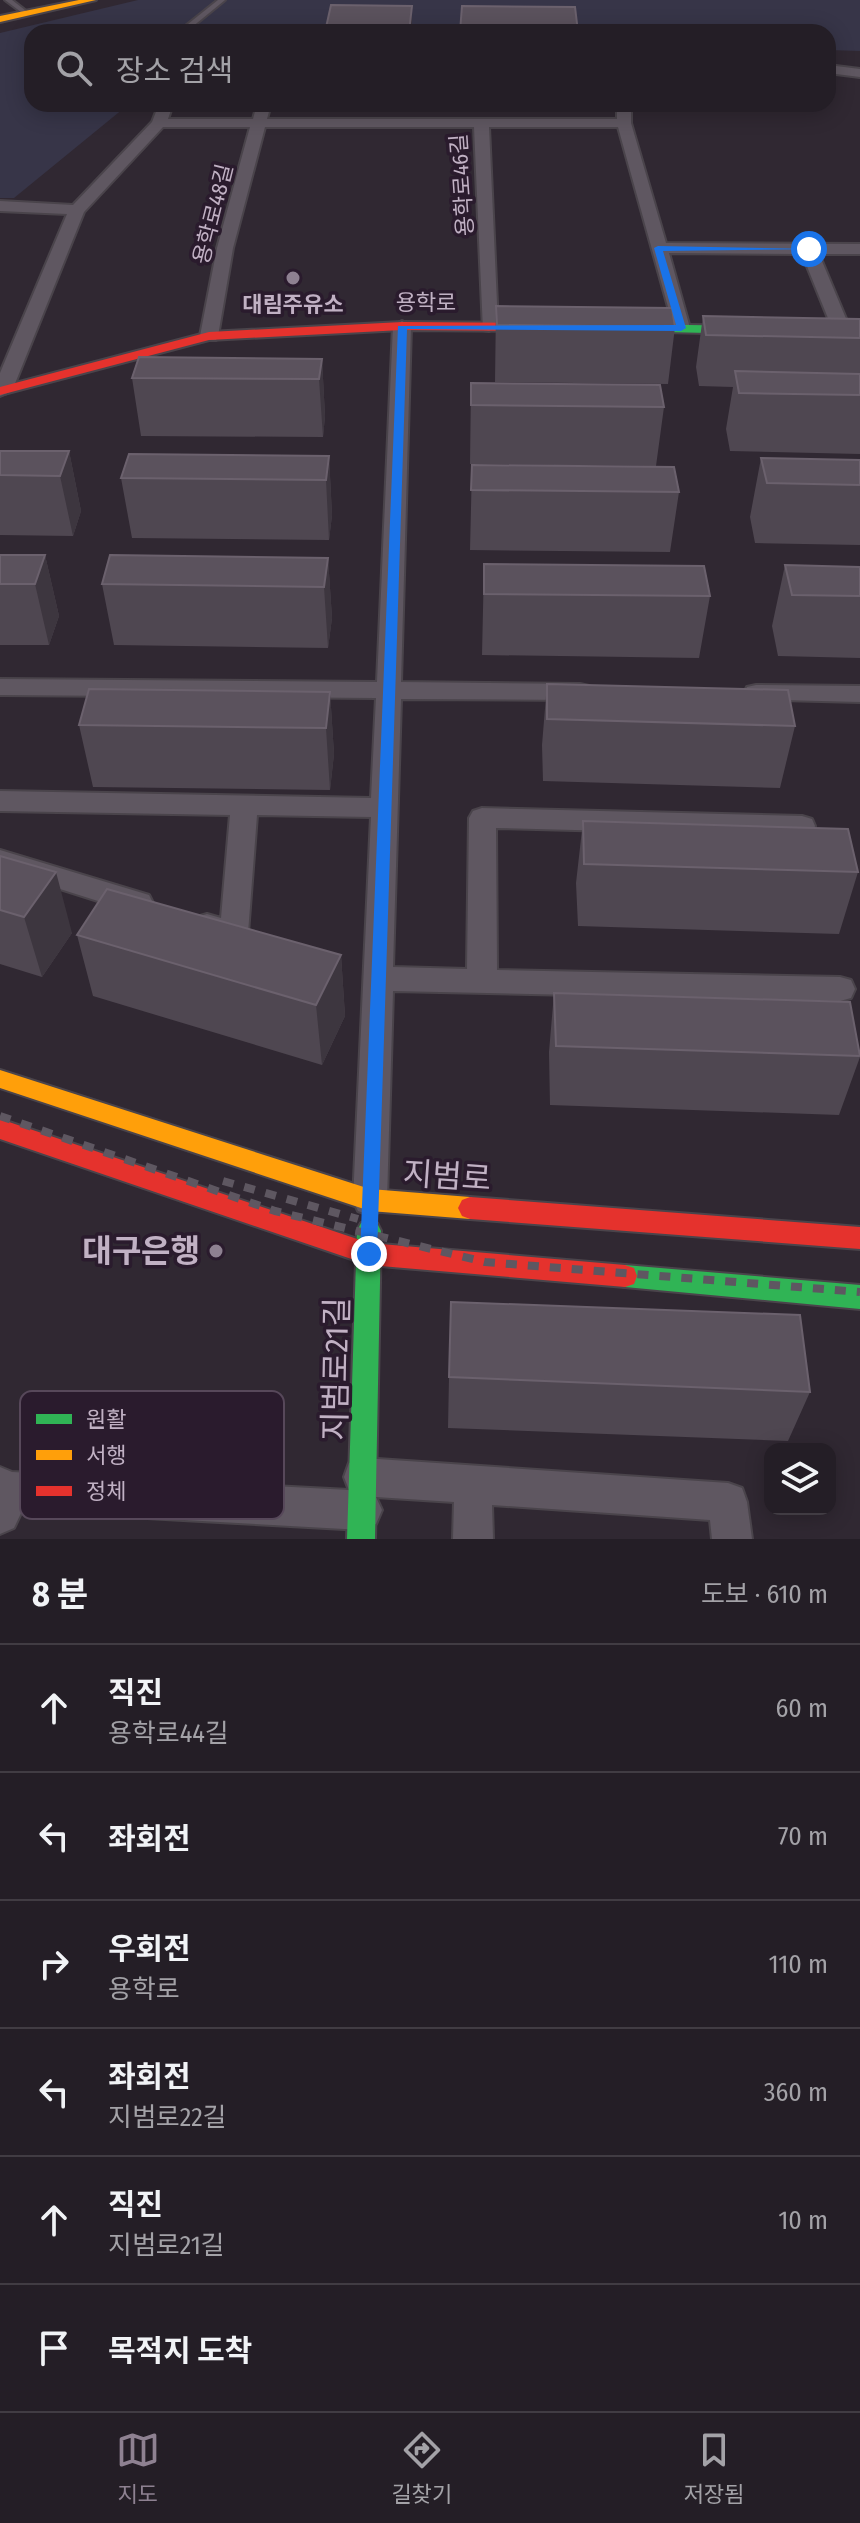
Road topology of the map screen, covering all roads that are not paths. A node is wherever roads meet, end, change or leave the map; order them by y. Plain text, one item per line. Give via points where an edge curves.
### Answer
1 (8, 0) edge
2 (92, 0) edge
3 (222, 0) edge
4 (27, 14) junction
5 (0, 19) edge
6 (192, 24) edge
7 (836, 70) edge
8 (860, 73) edge
9 (163, 112) edge
10 (262, 112) edge
11 (624, 112) edge
12 (481, 122) junction
13 (159, 123) junction
14 (260, 123) junction
15 (624, 123) junction
16 (0, 206) edge
17 (77, 210) junction
18 (658, 248) junction
19 (809, 249) junction
20 (860, 249) edge
21 (402, 326) junction
22 (489, 326) junction
23 (569, 327) edge
24 (601, 327) edge
25 (681, 328) junction
26 (770, 331) edge
27 (844, 333) edge
28 (209, 336) junction
29 (1, 391) edge
30 (0, 687) edge
31 (389, 691) junction
32 (609, 692) edge
33 (735, 693) edge
34 (860, 694) edge
35 (0, 801) edge
36 (244, 806) junction
37 (385, 808) junction
38 (802, 826) edge
39 (0, 860) edge
40 (379, 979) junction
41 (482, 981) junction
42 (840, 989) dead end
43 (0, 1079) edge
44 (0, 1129) edge
45 (370, 1200) junction
46 (860, 1238) edge
47 (369, 1254) junction
48 (860, 1297) edge
49 (473, 1484) junction
50 (284, 1506) edge
51 (362, 1509) edge
52 (473, 1539) edge
53 (732, 1539) edge

1 - 4 lane
2 - 4 main road
3 - 6 lane
4 - 5 main road
7 - 8 street
9 - 13 street
10 - 14 street, 용학로48길
11 - 15 street
12 - 14 street, 용학로46길
12 - 15 street
12 - 22 street, 용학로46길
13 - 14 street, 용학로46길
13 - 17 street
14 - 28 street, 용학로48길 via 225,248
15 - 18 street
16 - 17 street
17 - 29 street
18 - 19 street
18 - 25 street
19 - 20 street
19 - 27 street
21 - 22 main road, 용학로
21 - 28 main road, 용학로
21 - 31 street
22 - 23 main road, 용학로
24 - 25 main road
25 - 26 main road
28 - 29 main road, 용학로
30 - 31 street
31 - 32 street
31 - 37 street
33 - 34 street
35 - 36 street
36 - 37 street
36 - 39 street via 234,933
37 - 40 street
38 - 41 street via 482,818
40 - 41 street
40 - 45 street
41 - 42 street
43 - 45 main road, 지범로
44 - 47 main road
45 - 46 main road, 지범로
45 - 47 main road, 지범로21길
47 - 48 main road
47 - 51 main road, 지범로21길
49 - 51 street
49 - 52 street
49 - 53 street via 728,1502
50 - 51 street

